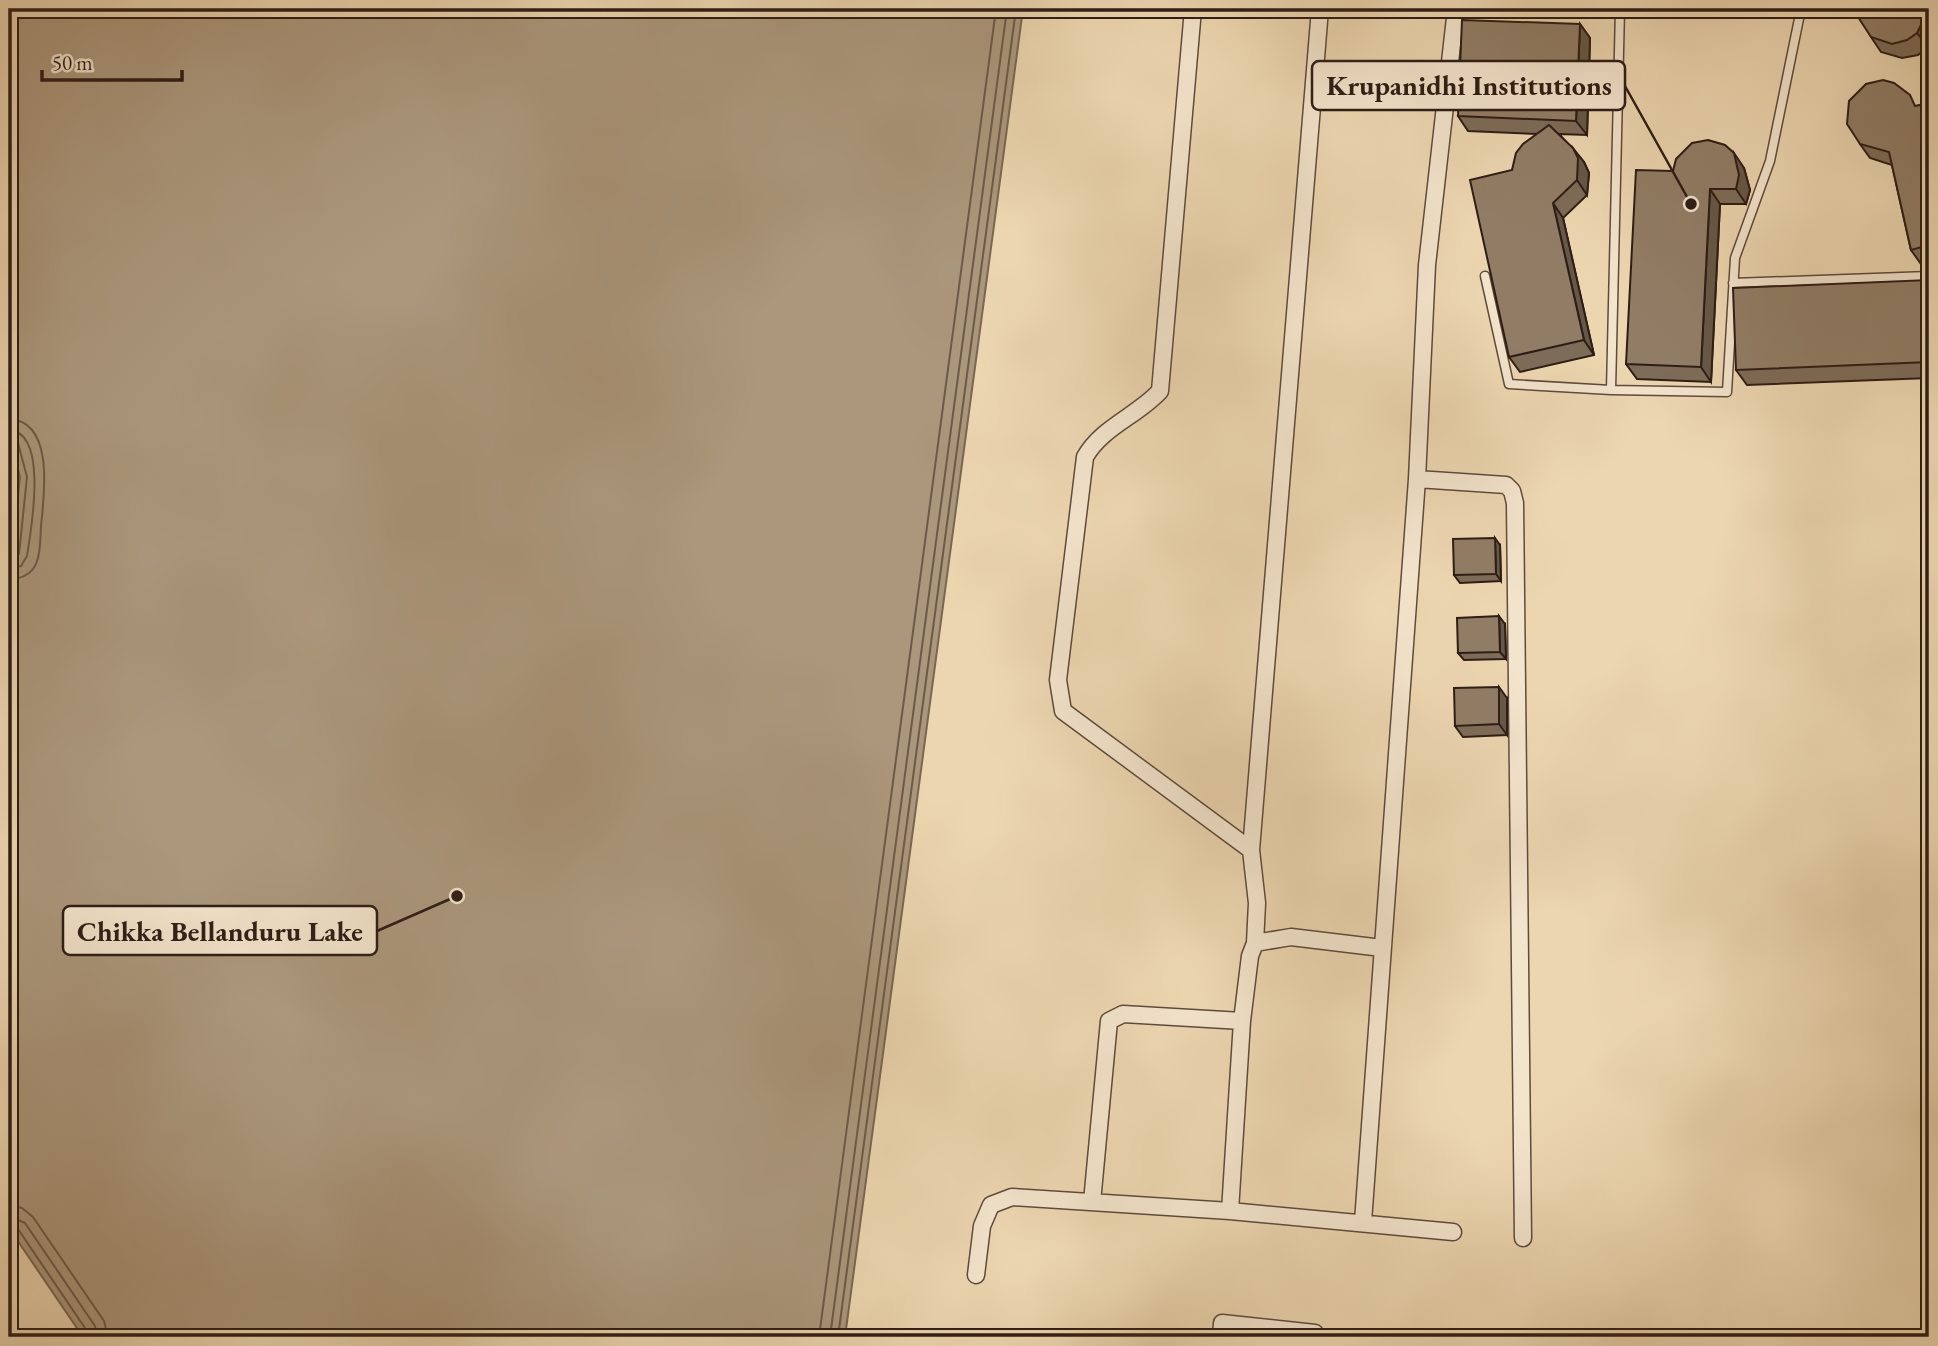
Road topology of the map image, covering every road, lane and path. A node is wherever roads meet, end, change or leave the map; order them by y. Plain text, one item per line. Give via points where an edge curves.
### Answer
1 (1193, 9) edge
2 (1320, 9) edge
3 (1456, 9) edge
4 (1620, 9) edge
5 (1801, 9) edge
6 (1485, 276) edge
7 (1929, 276) edge
8 (1733, 283) junction
9 (1611, 390) junction
10 (1417, 480) junction
11 (1251, 850) junction
12 (1255, 943) junction
13 (1382, 948) junction
14 (1242, 1021) junction
15 (1092, 1202) junction
16 (1230, 1211) junction
17 (1363, 1222) junction
18 (1453, 1232) dead end
19 (1523, 1238) dead end
20 (976, 1275) dead end
21 (1221, 1337) edge
22 (1315, 1337) edge

1 - 11 street via 1160,391 1145,408 1107,431 1085,457 1058,680 1063,711
2 - 11 street
3 - 10 street via 1427,265
4 - 9 lane
5 - 8 lane via 1770,161 1735,258
6 - 9 lane via 1509,384
7 - 8 lane
8 - 9 lane via 1727,392
10 - 13 street
10 - 19 street via 1506,485 1515,503
11 - 12 street via 1257,903
12 - 13 street via 1291,937
12 - 14 street
13 - 17 street
14 - 15 street via 1123,1014 1109,1021
14 - 16 street
15 - 16 street
15 - 20 street via 1012,1197 991,1206 982,1226
16 - 17 street
17 - 18 street
21 - 22 street via 1222,1323 1315,1333

